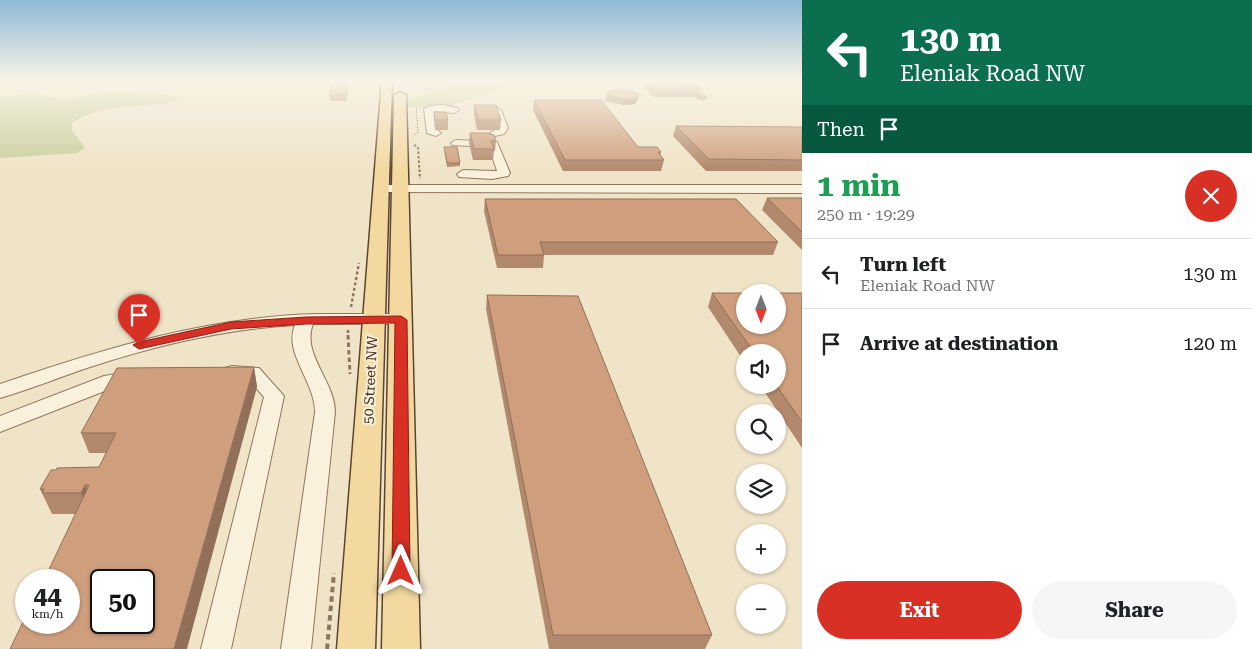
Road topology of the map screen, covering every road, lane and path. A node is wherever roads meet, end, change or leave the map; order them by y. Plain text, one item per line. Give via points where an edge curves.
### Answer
1 (391, 110) edge
2 (400, 110) edge
3 (416, 110) edge
4 (429, 110) edge
5 (496, 110) edge
6 (436, 133) dead end
7 (495, 133) edge
8 (412, 136) dead end
9 (456, 143) dead end
10 (412, 144) dead end
11 (464, 174) dead end
12 (400, 186) junction
13 (802, 189) edge
14 (374, 319) junction
15 (306, 320) junction
16 (401, 320) junction
17 (215, 373) edge
18 (151, 375) edge
19 (0, 391) edge
20 (0, 424) edge
21 (216, 649) edge
22 (296, 649) edge
23 (356, 649) edge
24 (401, 649) edge

1 - 12 main road, 50 Street NW
2 - 12 main road, 50 Street NW
3 - 8 path via 418,133
4 - 6 street via 431,131
5 - 7 street via 503,128
9 - 11 street via 495,145 504,173
10 - 12 path via 418,147 421,179
12 - 13 street
12 - 14 main road, 50 Street NW
12 - 16 main road, 50 Street NW
14 - 15 street
14 - 16 street
14 - 23 main road, 50 Street NW
15 - 19 street via 231,326 139,345
15 - 22 street via 301,332 301,346 325,399 325,412
16 - 24 main road, 50 Street NW
17 - 21 street via 252,372 274,396
18 - 20 street via 112,381

